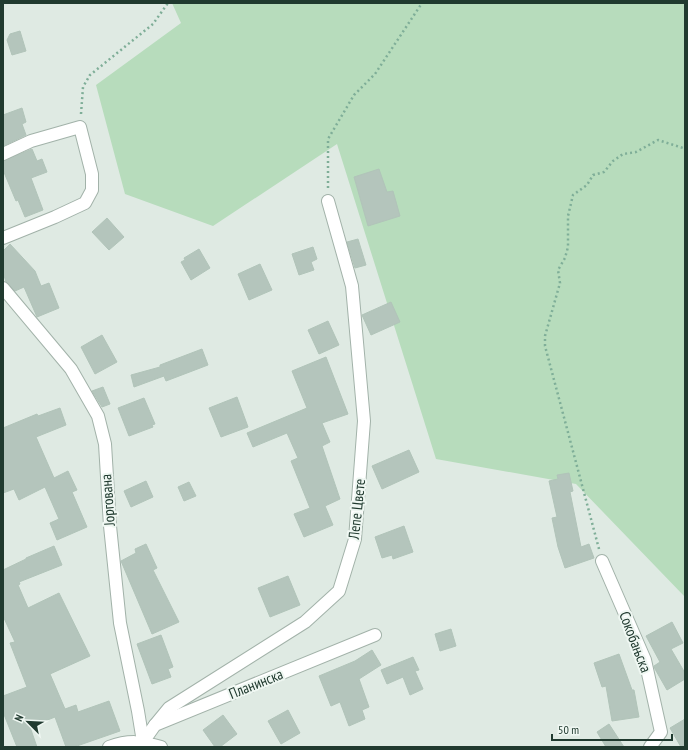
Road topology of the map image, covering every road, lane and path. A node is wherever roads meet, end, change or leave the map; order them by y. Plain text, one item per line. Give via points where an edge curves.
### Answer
1 (168, 3) edge
2 (422, 3) edge
3 (80, 127) junction
4 (685, 147) edge
5 (3, 154) edge
6 (328, 201) joint
7 (3, 238) edge
8 (3, 288) edge
9 (602, 561) joint
10 (375, 635) dead end
11 (155, 725) junction
12 (143, 742) junction
13 (109, 747) edge
14 (160, 747) edge
15 (650, 747) edge

1 - 3 path via 153,24 90,75 83,87
2 - 6 path via 375,74 354,95 328,139
3 - 5 street via 31,141
3 - 7 street via 92,174 92,190 84,203
4 - 9 path via 658,140 636,152 623,154 604,172 592,176 587,185 573,195 568,216 568,247 558,270 560,283 545,336 545,346
6 - 11 street, Лепе Цвете via 352,286 364,421 355,539 339,591 305,622 169,708
8 - 12 street, Јоргована via 71,369 98,416 105,444 120,623
9 - 15 street, Сокобањска via 645,660 660,732
10 - 11 street, Планинска
11 - 12 street
12 - 13 street via 124,742
12 - 14 street

